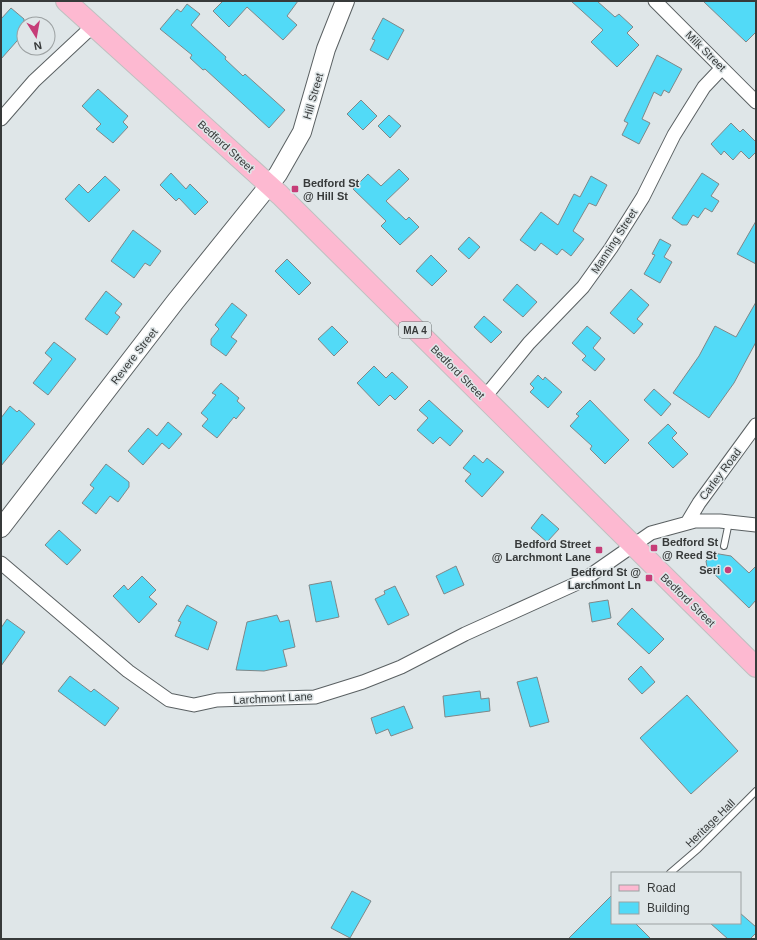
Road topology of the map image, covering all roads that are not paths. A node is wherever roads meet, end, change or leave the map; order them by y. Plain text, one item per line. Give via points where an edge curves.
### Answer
1 (345, 1) edge
2 (655, 1) edge
3 (74, 4) edge
4 (94, 25) junction
5 (722, 68) junction
6 (756, 102) edge
7 (1, 119) edge
8 (269, 186) junction
9 (484, 398) junction
10 (756, 425) edge
11 (729, 522) junction
12 (686, 523) junction
13 (756, 525) edge
14 (1, 528) edge
15 (632, 545) junction
16 (724, 546) dead end
17 (1, 563) edge
18 (756, 667) edge
19 (756, 792) edge
20 (677, 870) edge

1 - 8 street, Hill Street via 326,49 302,132
2 - 5 street, Milk Street
3 - 4 main road, Bedford Street / MA 4
4 - 7 street via 34,81
4 - 8 main road, Bedford Street / MA 4
5 - 6 street, Milk Street
5 - 9 street, Manning Street via 696,99 674,135 643,197 583,287 529,343
8 - 9 main road, Bedford Street / MA 4
8 - 14 street, Revere Street
9 - 15 main road, Bedford Street / MA 4
10 - 12 street, Carley Road
11 - 12 street, Larchmont Lane
11 - 13 street, Larchmont Lane
11 - 16 lane
12 - 15 street, Larchmont Lane via 651,533
15 - 17 street, Larchmont Lane via 582,581 466,634 401,668 363,682 315,697 217,700 194,705 169,700 128,671
15 - 18 main road, Bedford Street / MA 4
19 - 20 lane, Heritage Hall

